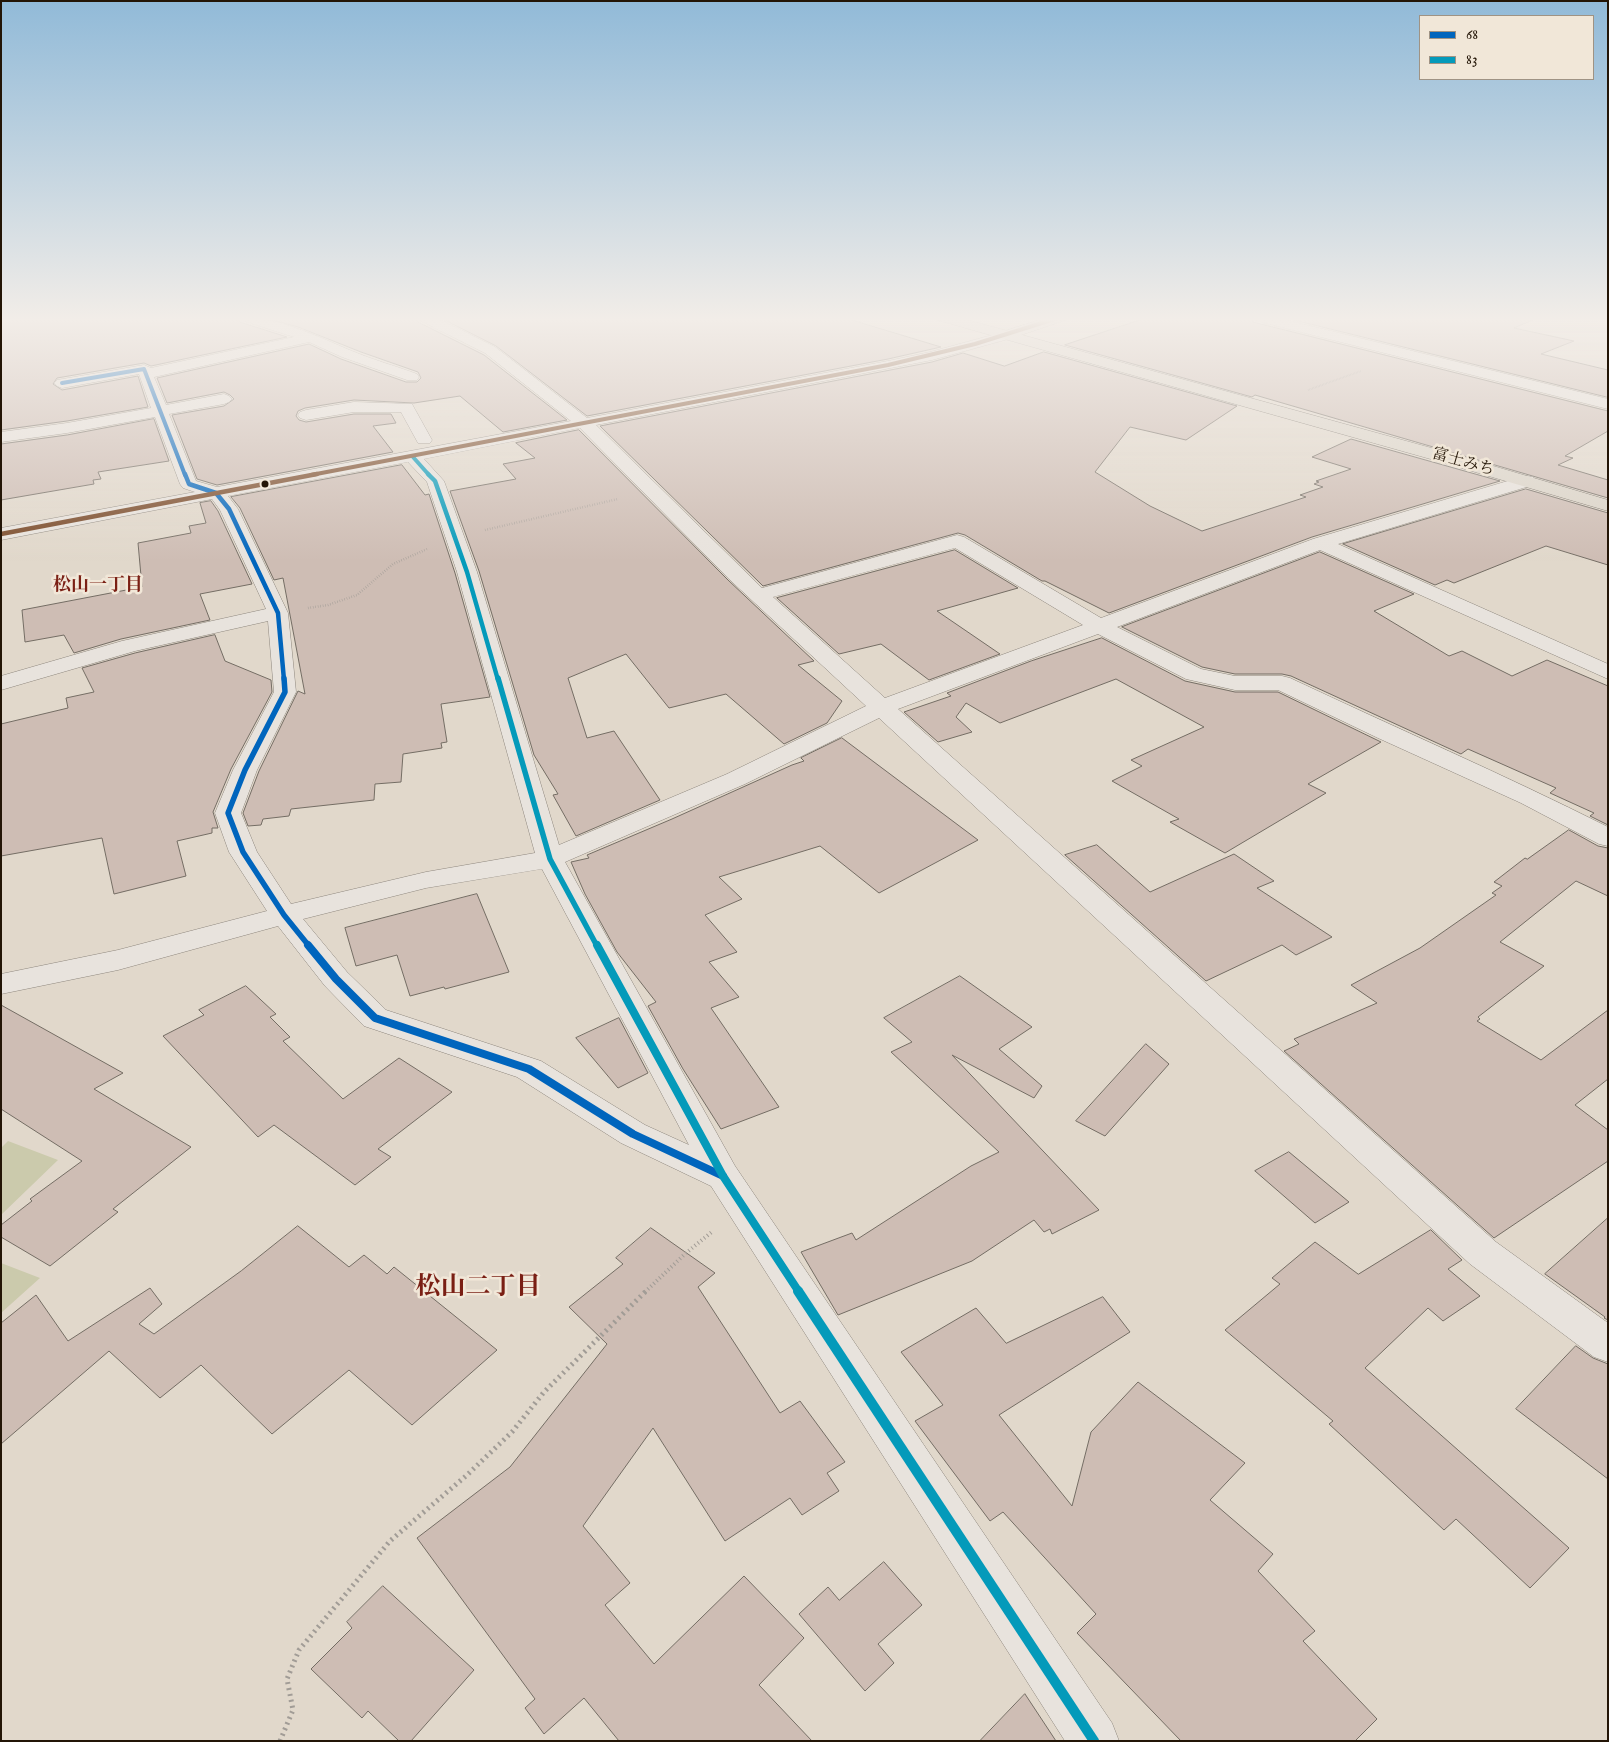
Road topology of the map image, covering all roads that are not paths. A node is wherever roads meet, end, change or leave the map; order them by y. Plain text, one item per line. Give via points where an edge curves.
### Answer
1 (156, 398) edge
2 (552, 398) edge
3 (672, 398) edge
4 (693, 398) edge
5 (1235, 398) edge
6 (1584, 398) edge
7 (224, 399) dead end
8 (1608, 404) edge
9 (161, 412) junction
10 (306, 415) dead end
11 (577, 418) junction
12 (1, 437) edge
13 (419, 448) junction
14 (1527, 481) junction
15 (189, 484) junction
16 (216, 493) junction
17 (1608, 506) edge
18 (1, 520) edge
19 (1, 534) edge
20 (1320, 543) junction
21 (758, 595) junction
22 (278, 613) junction
23 (1099, 626) junction
24 (1608, 672) edge
25 (1, 683) edge
26 (882, 707) junction
27 (1608, 838) edge
28 (550, 859) junction
29 (284, 915) junction
30 (1, 984) edge
31 (723, 1176) junction
32 (1608, 1345) edge
33 (1094, 1741) edge

1 - 9 street
2 - 11 street
3 - 11 street
4 - 11 street
5 - 14 main road, 富士みち
6 - 8 street
7 - 9 street
9 - 12 street
9 - 15 street
10 - 13 street via 354,407 406,407
11 - 13 street
11 - 21 street
13 - 15 street
13 - 16 street
13 - 28 street via 435,481 467,572
14 - 17 main road, 富士みち
14 - 20 street
15 - 16 street
15 - 18 street
16 - 19 street
16 - 22 street via 229,509
20 - 23 street
20 - 24 street
21 - 23 street via 957,541
21 - 26 street
22 - 25 street via 130,646
22 - 29 street via 285,692 245,770 228,813 243,852
23 - 26 street
23 - 27 street via 1194,674 1235,684 1282,683 1530,798
26 - 28 street via 736,779
26 - 32 street via 1483,1253
28 - 29 street via 426,880
28 - 31 street
29 - 30 street via 118,960
29 - 31 street via 336,979 375,1018 529,1069 633,1134
31 - 33 street

